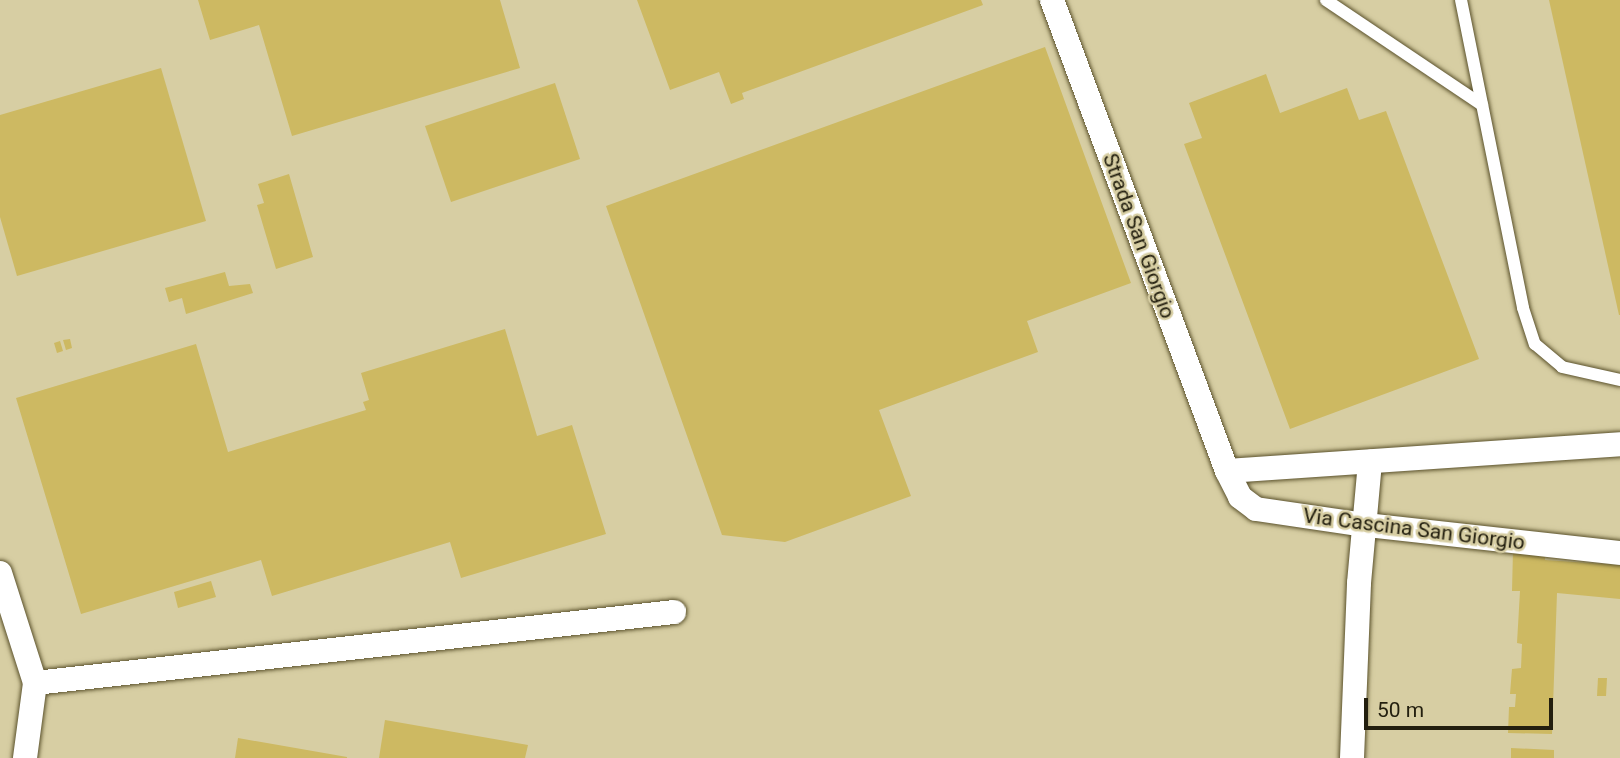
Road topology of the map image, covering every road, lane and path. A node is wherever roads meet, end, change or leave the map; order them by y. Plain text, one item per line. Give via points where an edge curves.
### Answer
1 (1052, 0) edge
2 (1326, 0) edge
3 (1461, 0) edge
4 (1482, 105) junction
5 (1620, 380) edge
6 (1620, 444) edge
7 (1370, 461) junction
8 (1227, 471) junction
9 (1366, 525) junction
10 (1620, 554) edge
11 (0, 573) edge
12 (674, 612) dead end
13 (35, 683) junction
14 (25, 758) edge
15 (1352, 758) edge

1 - 8 street, Strada San Giorgio
2 - 4 lane
3 - 4 lane
4 - 5 lane via 1523,308 1535,344 1562,368
6 - 7 street
7 - 8 street
7 - 9 street
8 - 9 street, Via Cascina San Giorgio via 1240,497 1256,509
9 - 10 street, Via Cascina San Giorgio
9 - 15 street via 1359,583
11 - 13 street
12 - 13 street
13 - 14 street

